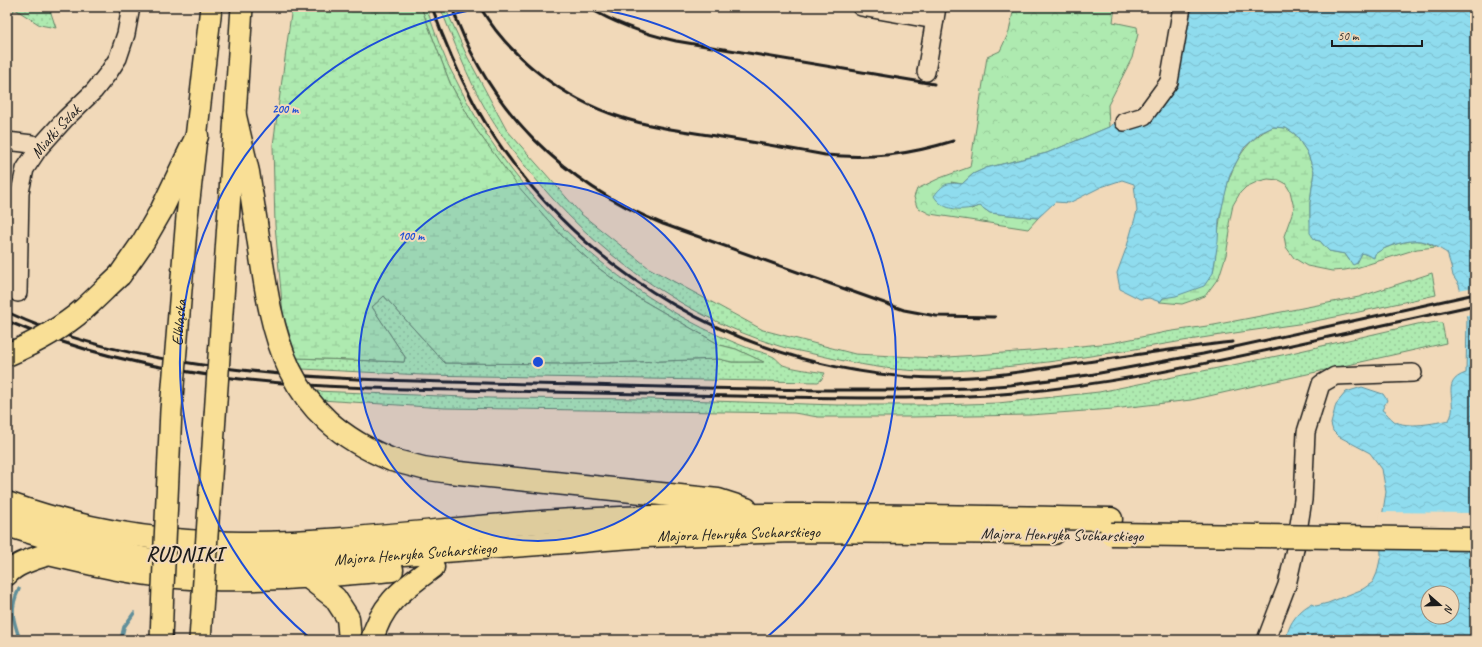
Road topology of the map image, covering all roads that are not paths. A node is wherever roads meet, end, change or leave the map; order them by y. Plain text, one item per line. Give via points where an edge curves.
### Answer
1 (131, 7) edge
2 (211, 7) edge
3 (242, 7) edge
4 (861, 7) edge
5 (1182, 7) edge
6 (936, 13) edge
7 (926, 72) dead end
8 (235, 116) junction
9 (1124, 122) dead end
10 (197, 136) junction
11 (7, 140) edge
12 (39, 148) junction
13 (18, 293) dead end
14 (7, 355) edge
15 (1413, 373) dead end
16 (7, 503) edge
17 (765, 515) junction
18 (1475, 524) edge
19 (7, 525) edge
20 (1111, 527) junction
21 (646, 536) junction
22 (1475, 539) edge
23 (7, 541) edge
24 (48, 554) junction
25 (433, 567) junction
26 (7, 574) edge
27 (308, 578) junction
28 (161, 640) edge
29 (200, 640) edge
30 (350, 640) edge
31 (372, 640) edge
32 (1266, 640) edge

1 - 12 street, Miałki Szlak via 126,34 110,72
2 - 10 main road, Elbląska
3 - 8 main road
4 - 6 street
5 - 9 street via 1169,82 1144,116
6 - 7 street
8 - 17 highway, bridge via 248,172 265,284 278,342 299,387 336,429 373,452 423,468 718,500
8 - 29 main road, bridge
10 - 14 highway, bridge via 162,208 120,275 84,309 57,329
10 - 28 main road, Elbląska, bridge via 170,410
11 - 12 street via 32,144
12 - 13 street, Miałki Szlak via 26,169 20,192
15 - 32 street via 1335,376 1321,384 1306,432 1303,500 1295,549 1287,585
16 - 17 highway, Majora Henryka Sucharskiego via 69,522 153,538 241,543 296,542 574,520
17 - 20 highway, Majora Henryka Sucharskiego
18 - 20 highway, Majora Henryka Sucharskiego
19 - 21 highway, Majora Henryka Sucharskiego via 52,539 146,559 228,564 296,562
20 - 21 highway, Majora Henryka Sucharskiego via 791,531
20 - 22 highway, Majora Henryka Sucharskiego, bridge
21 - 25 highway via 605,554
23 - 24 highway
24 - 26 highway via 11,569
24 - 27 highway via 102,566 176,577 246,580
25 - 27 highway
25 - 31 highway via 398,593 384,610
27 - 30 highway via 335,598 348,618

